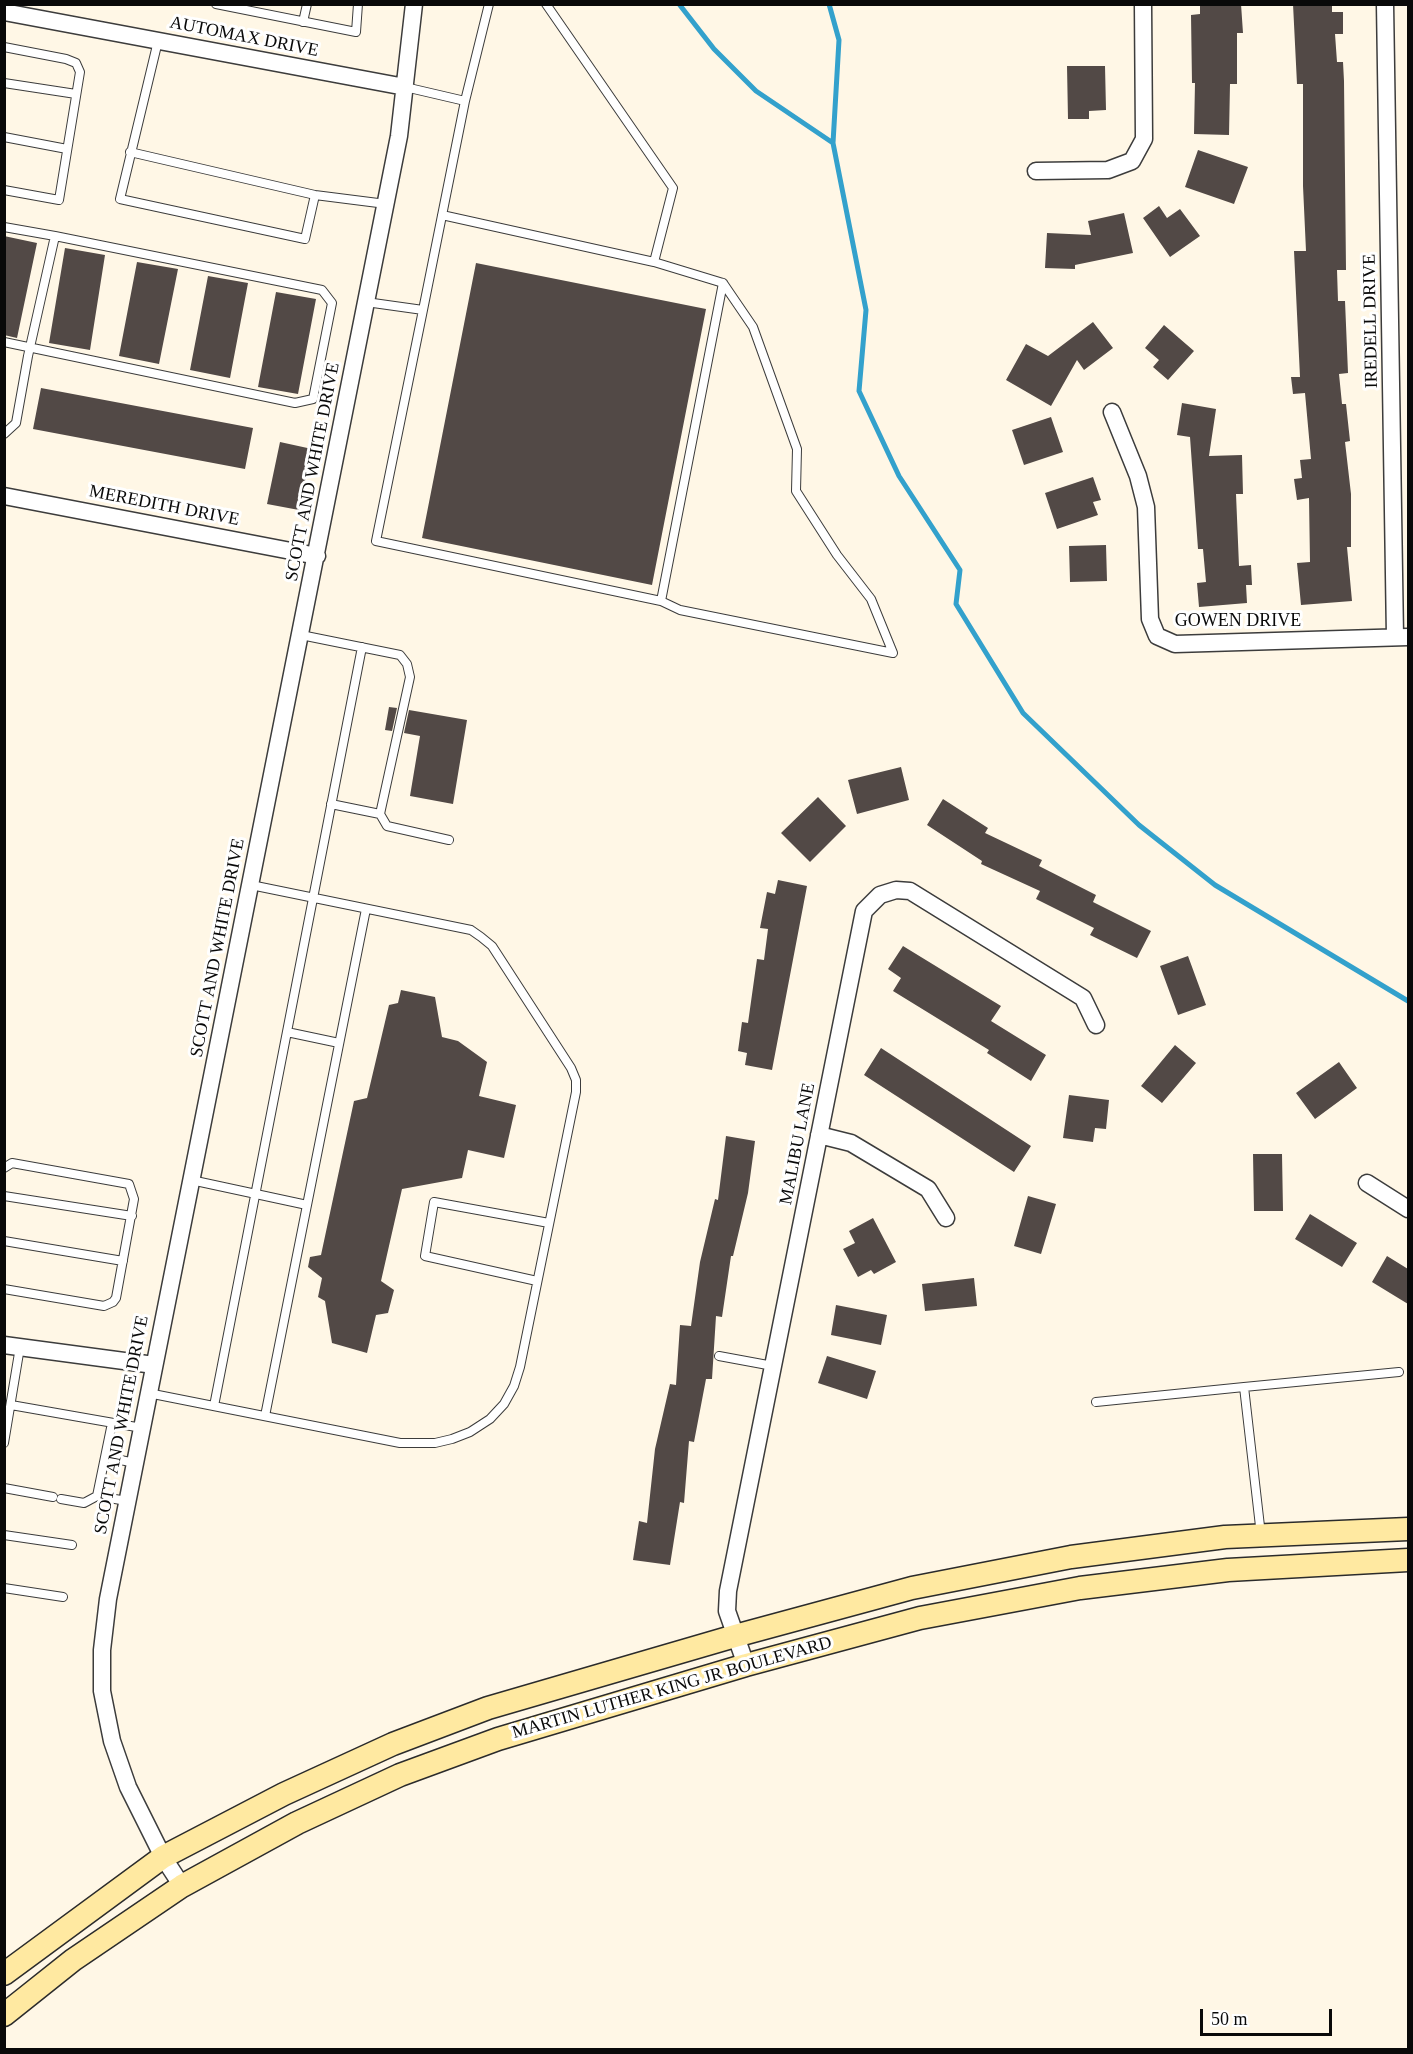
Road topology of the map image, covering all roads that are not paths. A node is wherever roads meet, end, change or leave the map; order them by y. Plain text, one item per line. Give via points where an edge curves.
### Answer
1 (307, 4) edge
2 (358, 4) edge
3 (414, 4) edge
4 (489, 4) edge
5 (546, 4) edge
6 (1143, 4) edge
7 (1385, 4) edge
8 (221, 5) edge
9 (264, 9) edge
10 (12, 10) edge
11 (303, 22) junction
12 (158, 41) junction
13 (4, 47) edge
14 (4, 83) edge
15 (405, 87) junction
16 (76, 94) junction
17 (465, 101) junction
18 (4, 137) edge
19 (67, 149) junction
20 (130, 152) junction
21 (1036, 171) dead end
22 (4, 190) edge
23 (315, 195) junction
24 (386, 204) junction
25 (442, 215) junction
26 (4, 227) edge
27 (55, 236) junction
28 (654, 262) junction
29 (723, 284) junction
30 (366, 302) junction
31 (423, 310) junction
32 (4, 342) edge
33 (30, 347) junction
34 (1112, 412) dead end
35 (4, 434) edge
36 (4, 496) edge
37 (317, 555) junction
38 (661, 601) junction
39 (301, 635) junction
40 (1402, 637) edge
41 (362, 647) junction
42 (331, 804) junction
43 (380, 814) junction
44 (449, 840) dead end
45 (251, 885) junction
46 (313, 898) junction
47 (366, 909) junction
48 (1096, 1025) dead end
49 (287, 1032) junction
50 (339, 1043) junction
51 (819, 1135) junction
52 (4, 1168) edge
53 (191, 1180) junction
54 (1367, 1183) dead end
55 (255, 1194) junction
56 (4, 1196) edge
57 (307, 1205) junction
58 (1408, 1209) edge
59 (132, 1216) junction
60 (946, 1218) dead end
61 (549, 1223) junction
62 (4, 1241) edge
63 (123, 1261) junction
64 (537, 1281) junction
65 (4, 1289) edge
66 (12, 1346) edge
67 (719, 1356) dead end
68 (154, 1365) junction
69 (773, 1366) junction
70 (1399, 1372) dead end
71 (1244, 1387) junction
72 (148, 1393) junction
73 (1096, 1402) dead end
74 (11, 1405) junction
75 (214, 1406) junction
76 (265, 1416) junction
77 (112, 1423) junction
78 (142, 1428) junction
79 (4, 1443) edge
80 (106, 1456) junction
81 (135, 1463) junction
82 (4, 1488) edge
83 (97, 1496) junction
84 (127, 1501) junction
85 (1408, 1529) edge
86 (4, 1535) edge
87 (1261, 1535) junction
88 (72, 1545) dead end
89 (1408, 1560) edge
90 (4, 1588) edge
91 (63, 1597) dead end
92 (735, 1636) junction
93 (746, 1665) junction
94 (163, 1857) junction
95 (182, 1886) junction
96 (4, 1974) edge
97 (4, 2015) edge

1 - 11 lane
2 - 11 lane via 356,32
3 - 15 street, SCOTT AND WHITE DRIVE
4 - 17 lane
5 - 28 lane via 673,189
6 - 21 street via 1144,139 1132,162 1108,170
7 - 40 street, IREDELL DRIVE
8 - 9 lane
9 - 11 lane
10 - 12 street, AUTOMAX DRIVE
12 - 15 street, AUTOMAX DRIVE
12 - 20 lane
13 - 16 lane via 76,63 80,72
14 - 16 lane
15 - 17 lane
15 - 24 street, SCOTT AND WHITE DRIVE
16 - 19 lane
17 - 25 lane
18 - 19 lane
19 - 22 lane via 58,200
20 - 23 lane
20 - 23 lane via 120,199 305,239
23 - 24 lane
24 - 30 street, SCOTT AND WHITE DRIVE
25 - 28 lane
25 - 31 lane
26 - 27 lane
27 - 33 lane
27 - 33 lane via 322,290 332,303 313,399 295,403
28 - 29 lane
29 - 38 lane
29 - 38 lane via 753,327 797,449 796,491 871,599 892,652 680,610
30 - 31 lane
30 - 37 street, SCOTT AND WHITE DRIVE
31 - 38 lane via 376,542
32 - 33 lane
33 - 35 lane via 16,423
34 - 40 street, GOWEN DRIVE via 1146,507 1150,619 1157,636 1175,644
36 - 37 street, MEREDITH DRIVE
37 - 39 street, SCOTT AND WHITE DRIVE
39 - 41 lane
39 - 45 street, SCOTT AND WHITE DRIVE
41 - 42 lane
41 - 43 lane via 400,655 410,677
42 - 43 lane
42 - 46 lane
43 - 44 lane via 387,826
45 - 46 lane
45 - 53 street, SCOTT AND WHITE DRIVE
46 - 47 lane
46 - 49 lane
47 - 50 lane
47 - 61 lane via 471,930 482,937 492,946 571,1068 576,1092
48 - 51 street, MALIBU LANE via 1083,998 910,891 880,895 864,910
49 - 50 lane
49 - 55 lane
50 - 57 lane
51 - 60 street via 851,1143 928,1189
51 - 69 street, MALIBU LANE
52 - 59 lane via 12,1162 129,1184 134,1199
53 - 55 lane
53 - 68 street, SCOTT AND WHITE DRIVE
54 - 58 street
55 - 57 lane
55 - 75 lane
56 - 59 lane
57 - 76 lane
59 - 63 lane
61 - 64 lane
61 - 64 lane via 434,1202 424,1256
62 - 63 lane
63 - 65 lane via 117,1298 104,1306
64 - 76 lane via 514,1386 490,1419 470,1432 435,1443 400,1443
66 - 68 street
66 - 74 lane
67 - 69 lane
68 - 72 street, SCOTT AND WHITE DRIVE
69 - 92 street, MALIBU LANE via 728,1591 727,1611
70 - 71 lane
71 - 73 lane
71 - 87 lane
72 - 75 lane
72 - 78 street, SCOTT AND WHITE DRIVE
74 - 77 lane
74 - 79 lane
75 - 76 lane
77 - 78 lane
77 - 80 lane
78 - 81 street, SCOTT AND WHITE DRIVE
80 - 81 lane
80 - 83 lane
81 - 84 street, SCOTT AND WHITE DRIVE
82 - 83 lane via 84,1503
83 - 84 lane
84 - 94 street, SCOTT AND WHITE DRIVE via 108,1599 102,1691 112,1741 128,1787
85 - 87 main road, MARTIN LUTHER KING JR BOULEVARD
86 - 88 lane
87 - 92 main road, MARTIN LUTHER KING JR BOULEVARD via 1059,1560 912,1588
89 - 93 main road, MARTIN LUTHER KING JR BOULEVARD via 1228,1570 1080,1588 920,1618
90 - 91 lane
92 - 93 street, MALIBU LANE
92 - 94 main road, MARTIN LUTHER KING JR BOULEVARD via 488,1708 393,1744 284,1794
93 - 95 main road, MARTIN LUTHER KING JR BOULEVARD via 498,1739 400,1775 297,1823
94 - 95 street, SCOTT AND WHITE DRIVE
94 - 96 main road, MARTIN LUTHER KING JR BOULEVARD
95 - 97 main road, MARTIN LUTHER KING JR BOULEVARD via 73,1960

